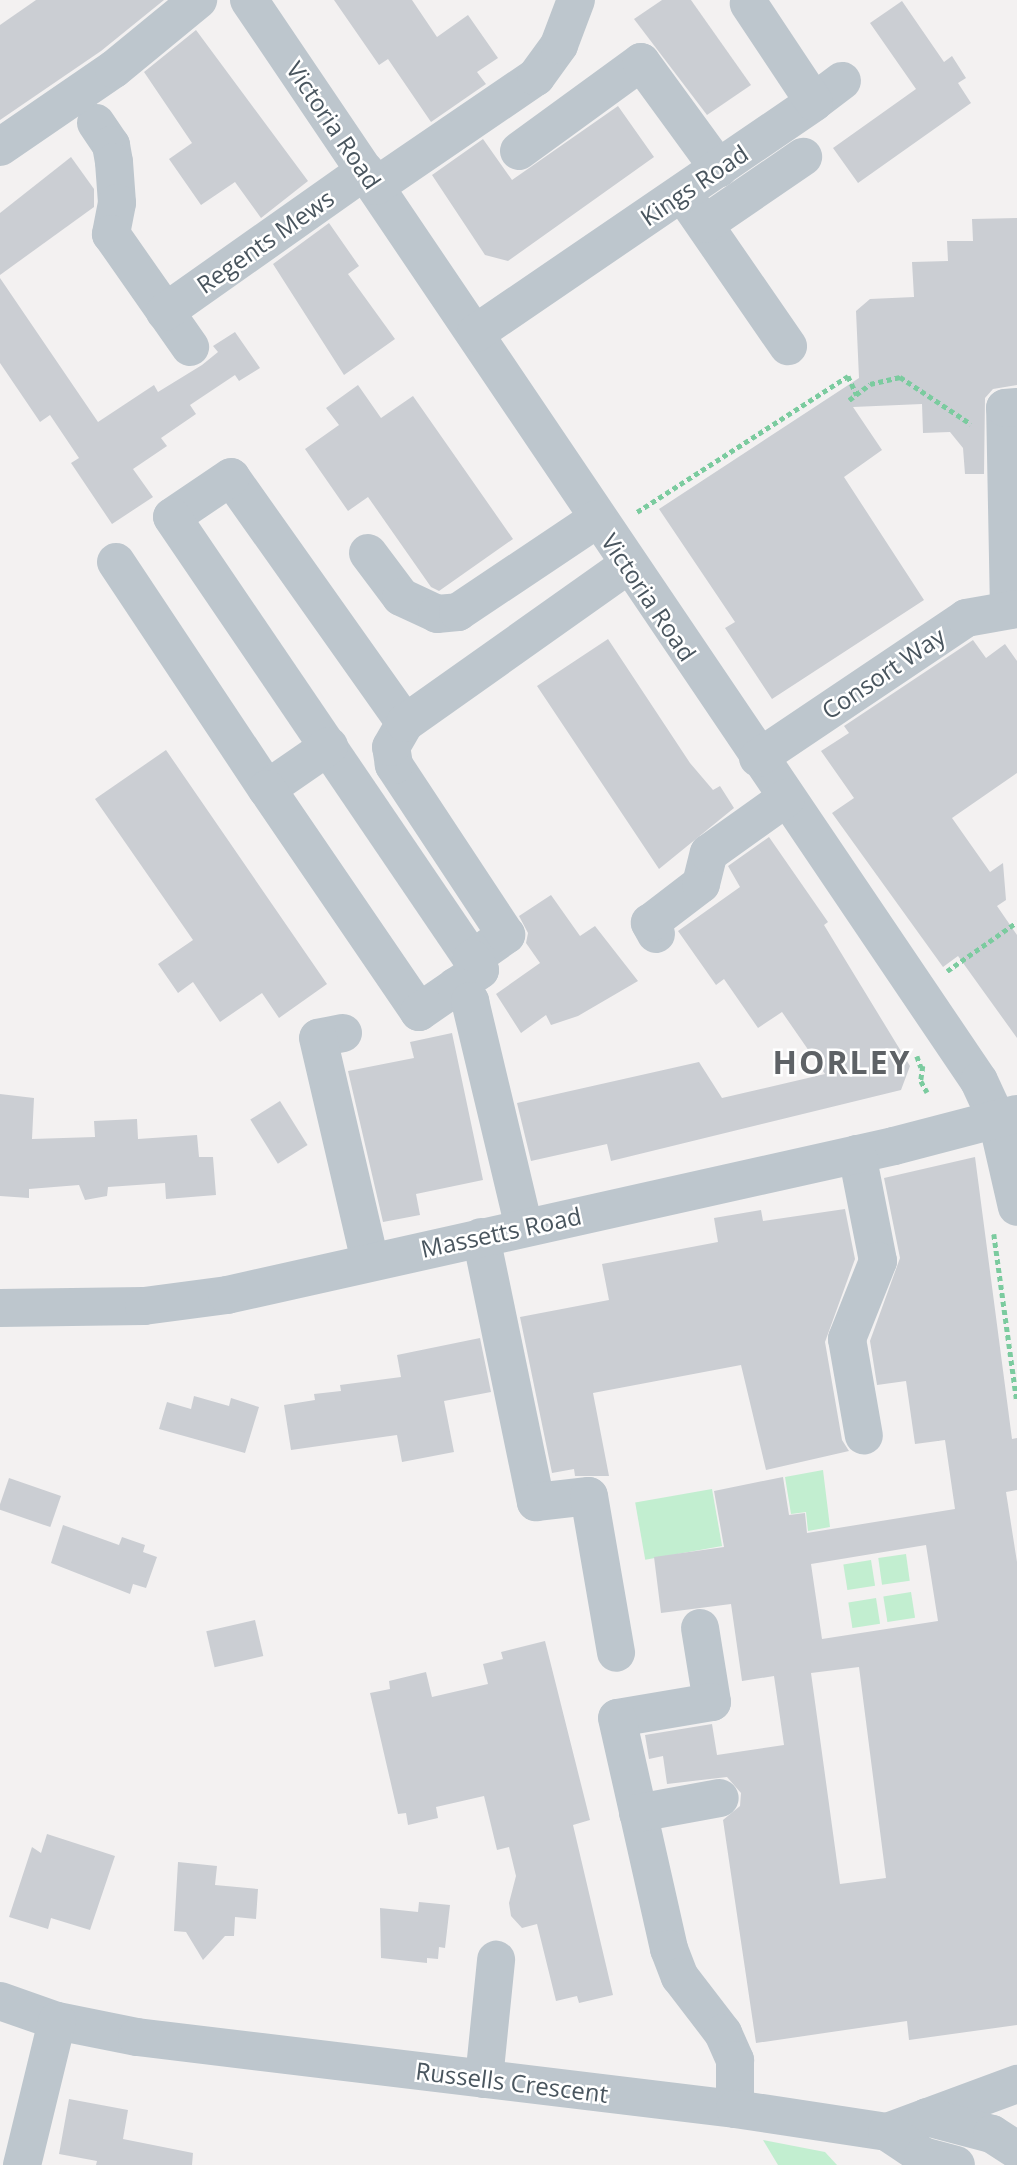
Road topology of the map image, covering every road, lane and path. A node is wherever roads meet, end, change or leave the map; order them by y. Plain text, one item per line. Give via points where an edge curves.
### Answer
1 (198, 0) edge
2 (576, 0) edge
3 (263, 5) edge
4 (764, 12) edge
5 (96, 123) dead end
6 (0, 147) edge
7 (519, 151) dead end
8 (803, 158) dead end
9 (719, 169) junction
10 (370, 178) junction
11 (682, 194) junction
12 (705, 224) junction
13 (165, 312) junction
14 (476, 333) junction
15 (788, 346) dead end
16 (190, 347) dead end
17 (857, 395) junction
18 (849, 400) dead end
19 (1017, 407) edge
20 (975, 428) dead end
21 (636, 512) dead end
22 (597, 519) junction
23 (368, 553) dead end
24 (116, 562) dead end
25 (627, 566) junction
26 (1013, 609) edge
27 (405, 723) junction
28 (329, 746) junction
29 (758, 758) junction
30 (267, 789) junction
31 (786, 798) junction
32 (1017, 922) edge
33 (656, 934) dead end
34 (464, 972) junction
35 (941, 975) dead end
36 (344, 1033) dead end
37 (927, 1064) dead end
38 (927, 1092) dead end
39 (1007, 1117) edge
40 (857, 1154) junction
41 (1005, 1217) edge
42 (524, 1227) junction
43 (481, 1237) junction
44 (370, 1261) junction
45 (0, 1308) edge
46 (1017, 1401) edge
47 (864, 1436) dead end
48 (700, 1628) dead end
49 (617, 1654) dead end
50 (720, 1798) dead end
51 (638, 1813) junction
52 (496, 1960) dead end
53 (0, 2001) edge
54 (57, 2021) junction
55 (484, 2079) junction
56 (1017, 2084) edge
57 (735, 2109) junction
58 (925, 2117) junction
59 (883, 2148) edge
60 (1017, 2150) edge
61 (22, 2165) edge
62 (956, 2165) edge

1 - 6 street via 114,69
2 - 10 street, Regents Mews via 559,45 536,77
3 - 10 street, Victoria Road
4 - 9 street, Kings Road via 828,92
5 - 13 street via 111,145 114,162 117,203 111,234
7 - 9 street via 641,62
8 - 12 street
9 - 11 street, Kings Road
10 - 13 street, Regents Mews
10 - 14 street, Victoria Road
11 - 12 street
11 - 14 street, Kings Road
12 - 15 street
13 - 16 street
14 - 22 street, Victoria Road
17 - 18 path
17 - 20 path via 870,384 900,377
17 - 21 path via 848,376
19 - 26 street via 1005,408
22 - 23 street via 458,612 437,614 401,597
22 - 25 street, Victoria Road
24 - 30 street
25 - 27 street
25 - 29 street, Victoria Road
26 - 29 street, Consort Way via 966,618
27 - 28 street via 231,477 172,517
27 - 34 street via 391,747 394,765 506,935
28 - 30 street
28 - 34 street
29 - 31 street, Victoria Road
30 - 34 street via 419,1012
31 - 33 street via 709,853 701,884 650,923
31 - 39 street, Victoria Road
32 - 35 path
34 - 42 street
36 - 44 street via 318,1038
37 - 38 path via 921,1067
39 - 40 street, Massetts Road
39 - 41 street, Victoria Road
40 - 42 street, Massetts Road
40 - 47 street via 878,1261 847,1339
41 - 46 path
42 - 43 street, Massetts Road
43 - 44 street, Massetts Road
43 - 49 street via 536,1502 589,1496
44 - 45 street, Massetts Road via 227,1295 144,1306
48 - 51 street via 712,1702 617,1718
50 - 51 street
51 - 57 street via 669,1949 680,1977 723,2033 735,2060
52 - 55 street
53 - 54 street, Russells Crescent
54 - 55 street, Russells Crescent via 137,2038
54 - 61 street
55 - 57 street, Russells Crescent
56 - 58 street
57 - 59 street, Russells Crescent
58 - 59 street
58 - 60 street via 973,2126 1006,2140
59 - 62 street

